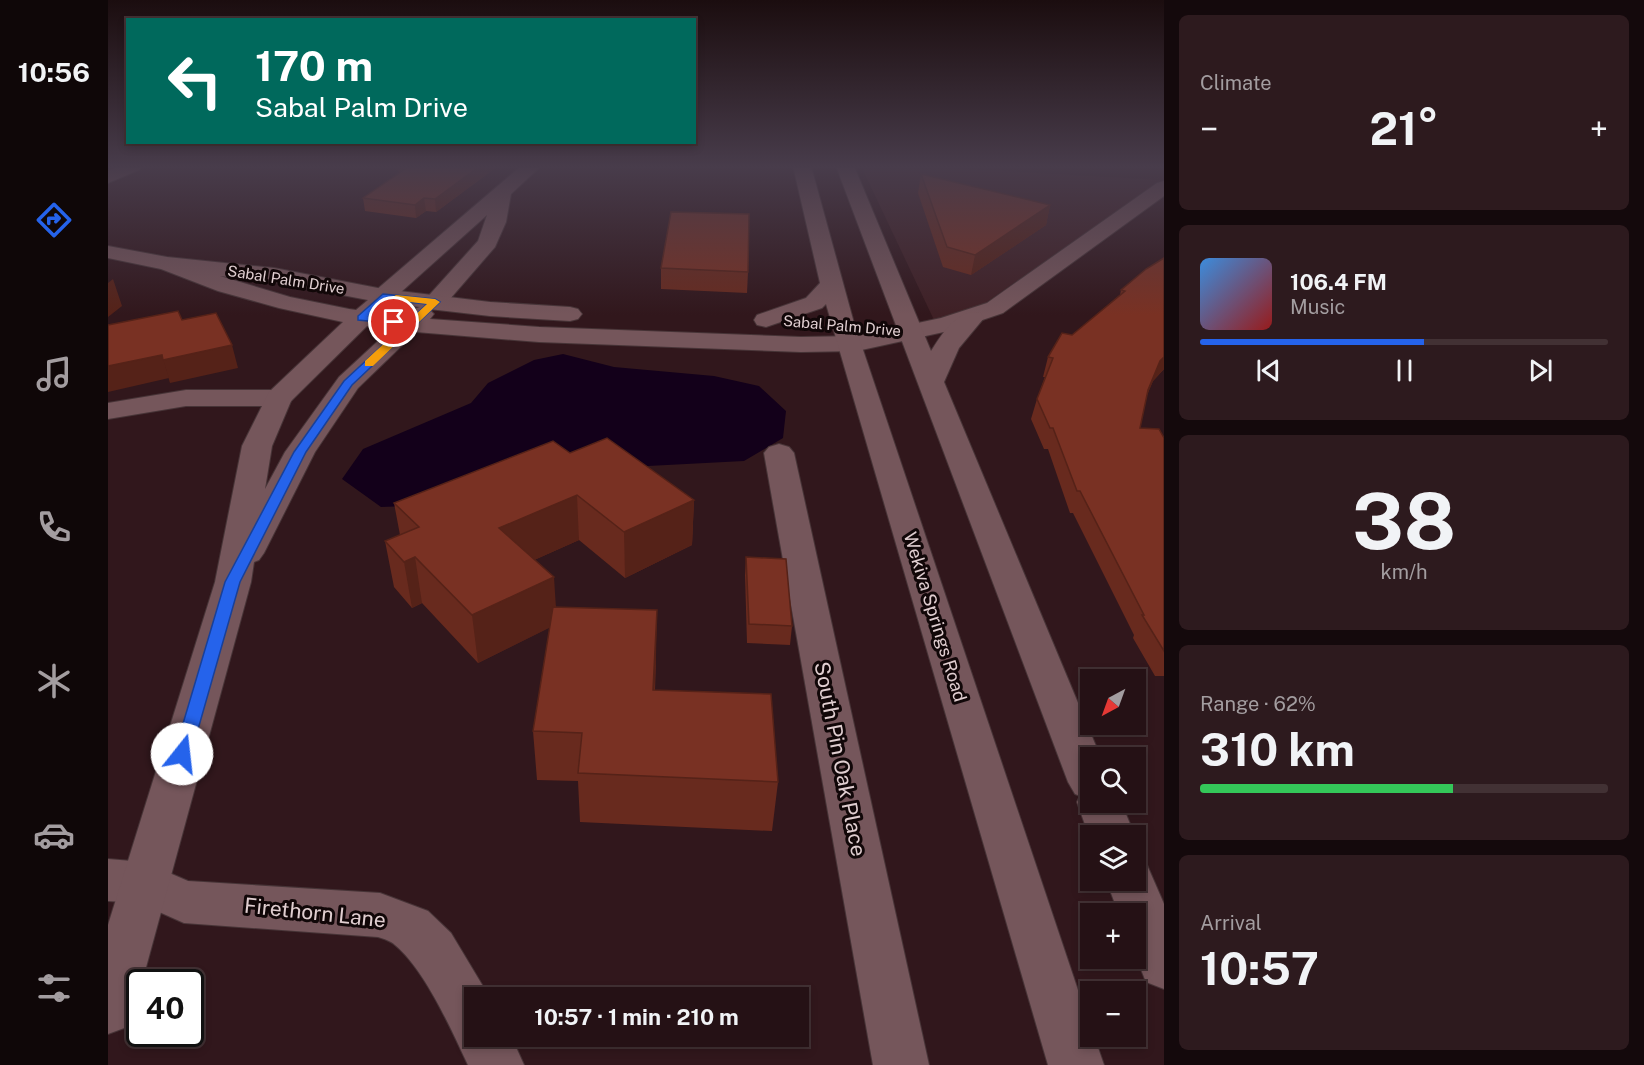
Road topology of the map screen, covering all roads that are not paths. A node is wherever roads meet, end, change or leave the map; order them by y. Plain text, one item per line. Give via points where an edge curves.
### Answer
1 (474, 216) edge
2 (497, 216) edge
3 (832, 216) edge
4 (853, 216) edge
5 (1124, 216) edge
6 (108, 252) edge
7 (167, 264) junction
8 (831, 285) junction
9 (383, 297) junction
10 (435, 302) junction
11 (594, 315) dead end
12 (361, 318) junction
13 (972, 318) junction
14 (411, 324) junction
15 (910, 332) junction
16 (846, 334) junction
17 (930, 384) junction
18 (279, 398) junction
19 (108, 411) edge
20 (779, 453) dead end
21 (232, 582) junction
22 (1080, 757) edge
23 (126, 881) edge
24 (1134, 891) edge
25 (1164, 965) edge
26 (464, 1003) edge
27 (108, 1009) edge
28 (487, 1047) edge
29 (496, 1065) edge
30 (901, 1065) edge
31 (1076, 1065) edge

1 - 9 street
2 - 10 street via 489,243
3 - 8 street, Wekiva Springs Road
4 - 15 street, Wekiva Springs Road
5 - 13 street via 995,308
6 - 7 street, Sabal Palm Drive
7 - 9 street, Sabal Palm Drive via 274,275
7 - 12 street, Sabal Palm Drive via 209,282
8 - 16 street, Wekiva Springs Road
8 - 16 street, Sabal Palm Drive via 814,303 755,320
9 - 10 street, Sabal Palm Drive
9 - 12 street
10 - 11 street, Sabal Palm Drive
10 - 14 street
12 - 14 street, Sabal Palm Drive
12 - 18 street
13 - 15 street, Sabal Palm Drive
13 - 17 street via 953,336
14 - 16 street, Sabal Palm Drive via 499,333
14 - 21 street via 348,383 300,452
15 - 16 street, Sabal Palm Drive
15 - 17 street, Wekiva Springs Road
16 - 31 street, Wekiva Springs Road
17 - 22 street, Wekiva Springs Road
18 - 19 street via 186,398
18 - 21 street via 257,446
20 - 30 street, South Pin Oak Place
21 - 23 street
23 - 26 street, Firethorn Lane via 184,902 380,915 411,927 433,949
23 - 27 street
24 - 25 street
28 - 29 street

